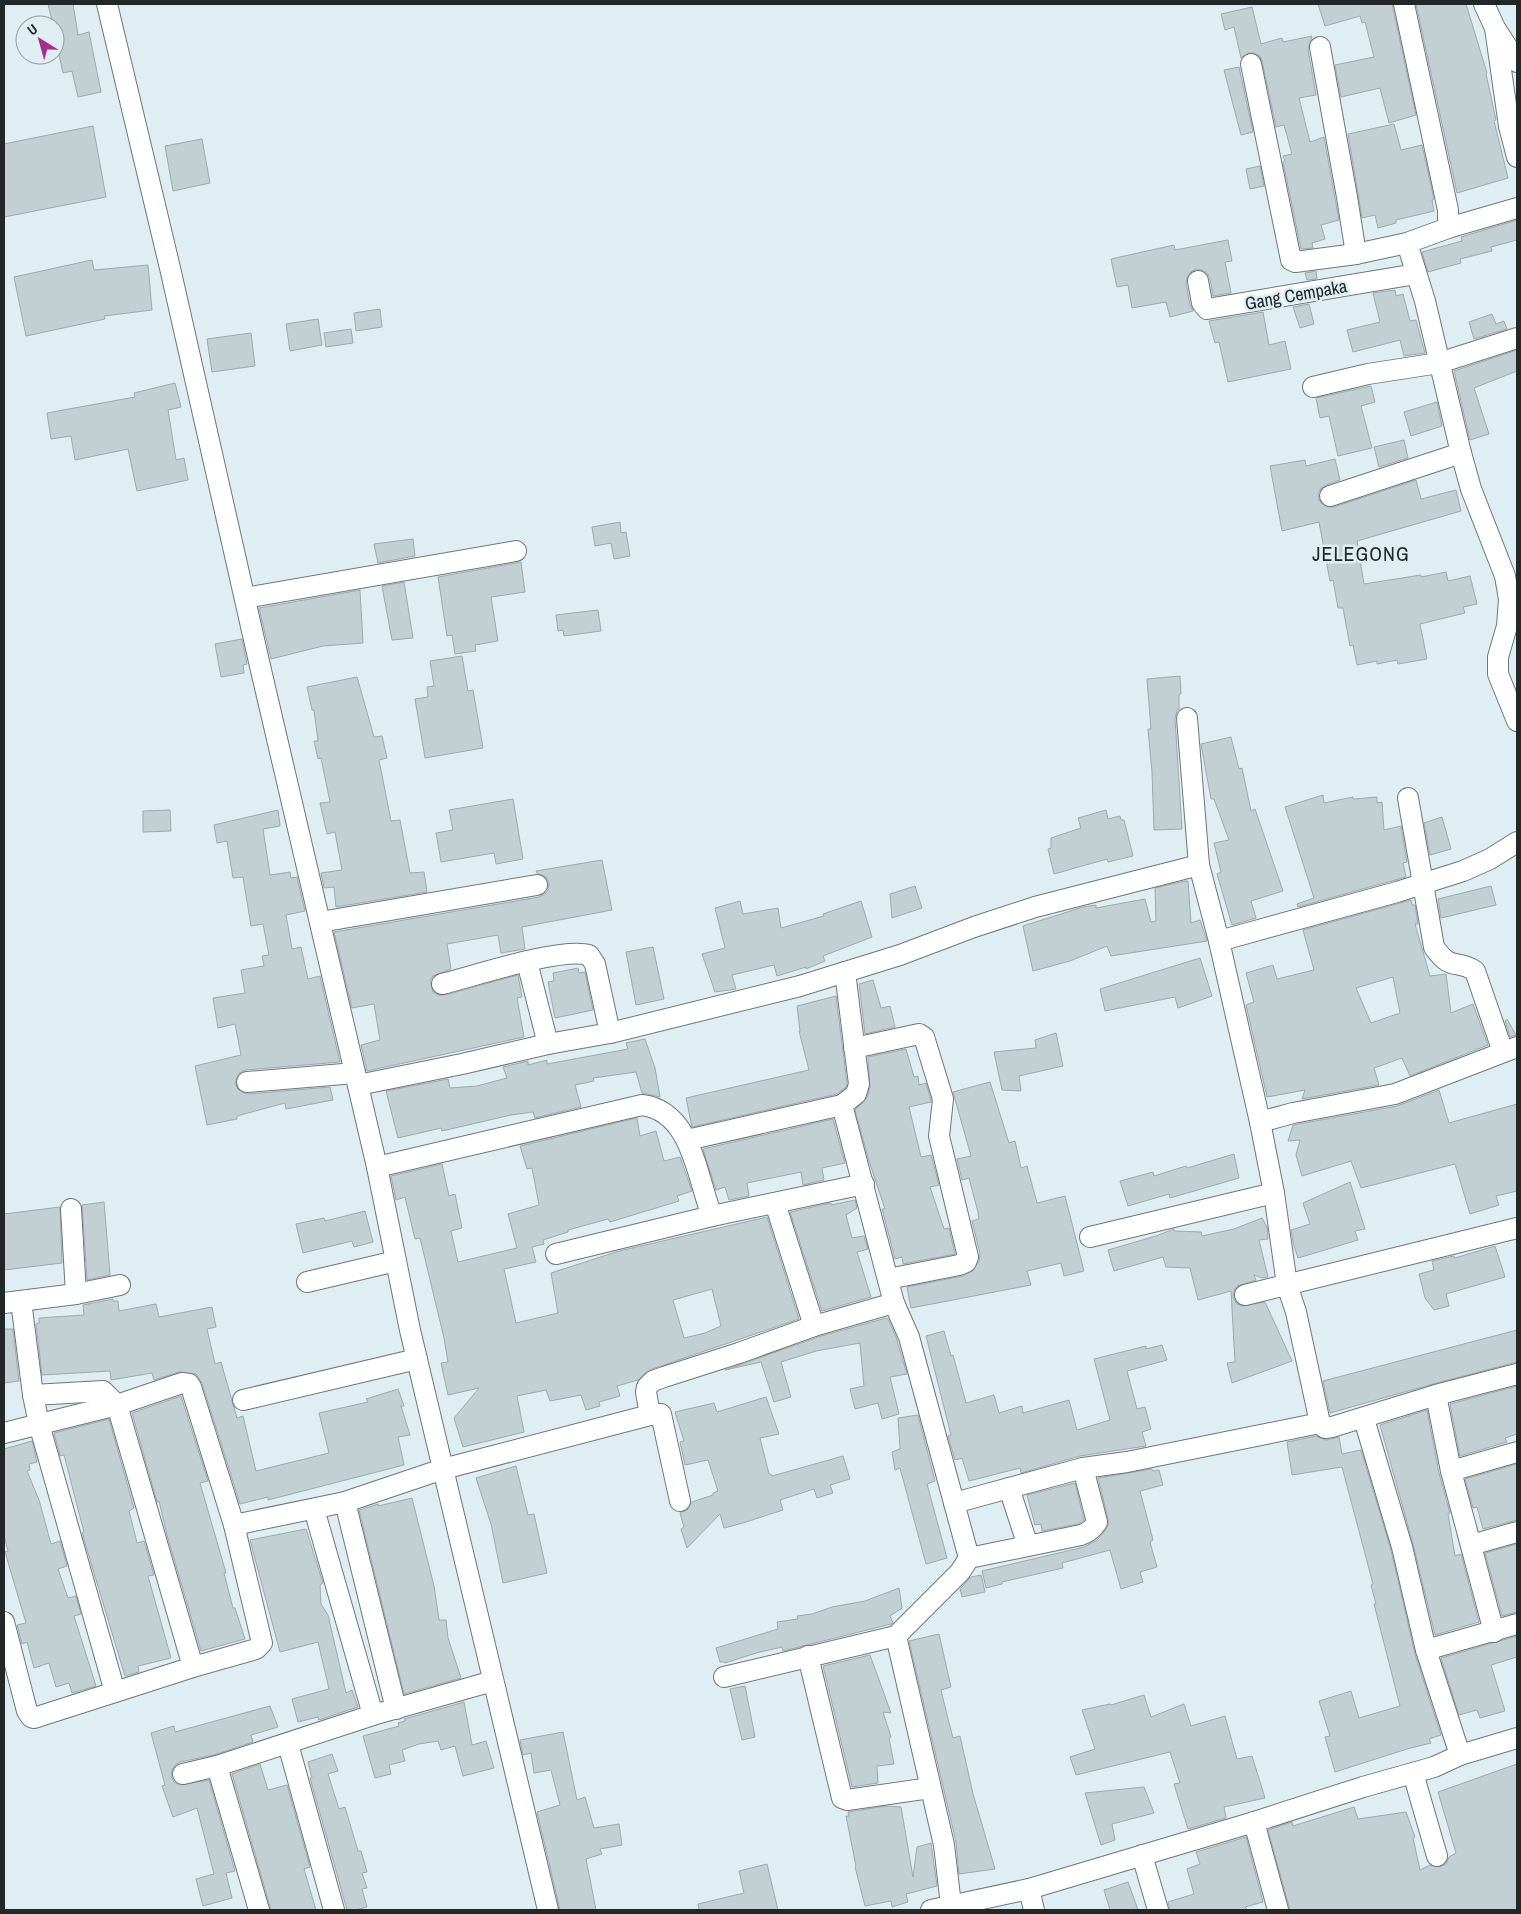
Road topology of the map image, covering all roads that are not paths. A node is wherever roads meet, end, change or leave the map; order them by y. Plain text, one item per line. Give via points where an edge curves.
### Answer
1 (107, 4) edge
2 (1404, 4) edge
3 (1484, 4) edge
4 (1495, 28) junction
5 (1320, 47) dead end
6 (1517, 62) edge
7 (1251, 64) dead end
8 (1513, 125) edge
9 (1517, 157) edge
10 (1517, 208) edge
11 (1448, 228) junction
12 (1407, 242) junction
13 (1356, 254) junction
14 (1416, 274) junction
15 (1198, 281) dead end
16 (1517, 338) edge
17 (1438, 363) junction
18 (1313, 387) dead end
19 (1460, 453) junction
20 (1330, 496) dead end
21 (516, 551) dead end
22 (245, 598) junction
23 (1187, 718) dead end
24 (1517, 721) edge
25 (1408, 798) dead end
26 (1517, 842) edge
27 (1199, 865) junction
28 (1422, 884) junction
29 (538, 885) dead end
30 (320, 922) junction
31 (1219, 941) junction
32 (527, 962) junction
33 (845, 972) junction
34 (442, 984) dead end
35 (610, 1033) junction
36 (548, 1044) junction
37 (854, 1048) junction
38 (1510, 1049) edge
39 (356, 1079) junction
40 (247, 1082) dead end
41 (842, 1104) junction
42 (1260, 1122) junction
43 (687, 1140) junction
44 (377, 1167) junction
45 (864, 1184) junction
46 (1274, 1193) junction
47 (776, 1203) junction
48 (71, 1209) dead end
49 (712, 1216) junction
50 (1517, 1228) edge
51 (1090, 1237) dead end
52 (556, 1254) dead end
53 (396, 1261) junction
54 (888, 1279) junction
55 (308, 1282) dead end
56 (120, 1285) dead end
57 (1287, 1285) junction
58 (76, 1294) junction
59 (1244, 1295) dead end
60 (12, 1302) edge
61 (894, 1303) junction
62 (814, 1326) junction
63 (417, 1359) junction
64 (1517, 1374) edge
65 (33, 1395) junction
66 (1436, 1395) junction
67 (243, 1400) dead end
68 (117, 1405) junction
69 (650, 1415) junction
70 (1364, 1419) junction
71 (1320, 1423) junction
72 (39, 1424) junction
73 (4, 1433) edge
74 (1517, 1452) edge
75 (1083, 1468) junction
76 (443, 1470) junction
77 (1451, 1471) junction
78 (1009, 1488) junction
79 (680, 1501) dead end
80 (345, 1502) junction
81 (954, 1503) junction
82 (314, 1509) junction
83 (234, 1525) junction
84 (1517, 1532) edge
85 (1471, 1545) junction
86 (1028, 1546) junction
87 (969, 1558) junction
88 (4, 1622) edge
89 (1517, 1624) edge
90 (1494, 1632) junction
91 (896, 1636) junction
92 (1426, 1650) junction
93 (808, 1656) junction
94 (193, 1667) junction
95 (724, 1677) dead end
96 (493, 1681) junction
97 (116, 1692) junction
98 (396, 1709) junction
99 (373, 1716) junction
100 (1517, 1738) edge
101 (288, 1744) junction
102 (1460, 1755) junction
103 (217, 1766) junction
104 (1413, 1773) junction
105 (183, 1774) dead end
106 (930, 1788) junction
107 (1254, 1822) junction
108 (1142, 1855) junction
109 (1437, 1856) dead end
110 (1029, 1888) junction
111 (951, 1905) junction
112 (259, 1910) edge
113 (334, 1910) edge
114 (548, 1910) edge
115 (931, 1910) edge
116 (1034, 1910) edge
117 (1158, 1910) edge
118 (1278, 1910) edge

1 - 22 street
2 - 11 street via 1448,210
3 - 4 street
4 - 6 street
4 - 8 street
5 - 13 street
7 - 13 street via 1291,260
8 - 9 street
10 - 11 street
11 - 12 street
12 - 13 street
12 - 14 street
14 - 15 street, Gang Cempaka via 1207,309 1202,303
14 - 17 street
16 - 17 street
17 - 18 street
17 - 19 street
19 - 20 street
19 - 24 street via 1479,514 1505,576 1509,599 1508,626 1498,657 1498,674
21 - 22 street
22 - 30 street
23 - 27 street
25 - 28 street
26 - 28 street via 1472,867
27 - 31 street
27 - 33 street via 1035,908
28 - 31 street
28 - 38 street via 1434,947 1450,964 1475,971
29 - 30 street
30 - 39 street
31 - 42 street
32 - 34 street
32 - 35 street via 572,952 589,955 595,964
32 - 36 street
33 - 35 street
33 - 37 street
35 - 36 street
36 - 39 street via 462,1064
37 - 41 street via 858,1090
37 - 54 street via 919,1034 924,1037 943,1099 939,1136 968,1257 959,1265
38 - 42 street via 1395,1094
39 - 40 street
39 - 44 street
41 - 43 street
41 - 45 street
42 - 46 street
43 - 44 street via 664,1111 642,1105
43 - 49 street
44 - 53 street
45 - 47 street
45 - 54 street
46 - 51 street
46 - 57 street
47 - 49 street
47 - 62 street
48 - 58 street
49 - 52 street
50 - 57 street
53 - 55 street
53 - 63 street
54 - 61 street
56 - 58 street
57 - 59 street
57 - 71 street
58 - 60 street
60 - 65 street
61 - 62 street
61 - 81 street via 909,1337
62 - 69 street via 653,1381 646,1392
63 - 67 street
63 - 76 street
64 - 66 street
65 - 68 street via 103,1391
65 - 72 street
66 - 70 street
66 - 77 street
68 - 72 street
68 - 83 street via 182,1383 192,1388
68 - 94 street
69 - 76 street
69 - 79 street via 661,1414
70 - 71 street via 1325,1428
70 - 92 street via 1402,1546
71 - 75 street
72 - 73 street
72 - 97 street
74 - 77 street
75 - 78 street
75 - 86 street via 1097,1522 1094,1528 1081,1535
76 - 80 street
76 - 96 street
77 - 85 street
78 - 81 street
78 - 86 street
80 - 82 street
80 - 98 street
81 - 87 street
82 - 83 street
82 - 99 street
83 - 94 street via 262,1643 256,1649
84 - 85 street
85 - 90 street
86 - 87 street
87 - 91 street via 960,1572
88 - 97 street via 31,1717
89 - 90 street
90 - 92 street
91 - 93 street
91 - 106 street
92 - 102 street
93 - 95 street
93 - 106 street via 842,1798 848,1800
94 - 97 street
96 - 98 street
96 - 114 street
98 - 99 street
99 - 101 street
100 - 102 street
101 - 103 street
101 - 113 street
102 - 104 street
103 - 105 street
103 - 112 street
104 - 107 street
104 - 109 street
106 - 111 street via 944,1845
107 - 108 street
107 - 118 street
108 - 110 street
108 - 117 street
110 - 111 street
110 - 116 street
111 - 115 street

